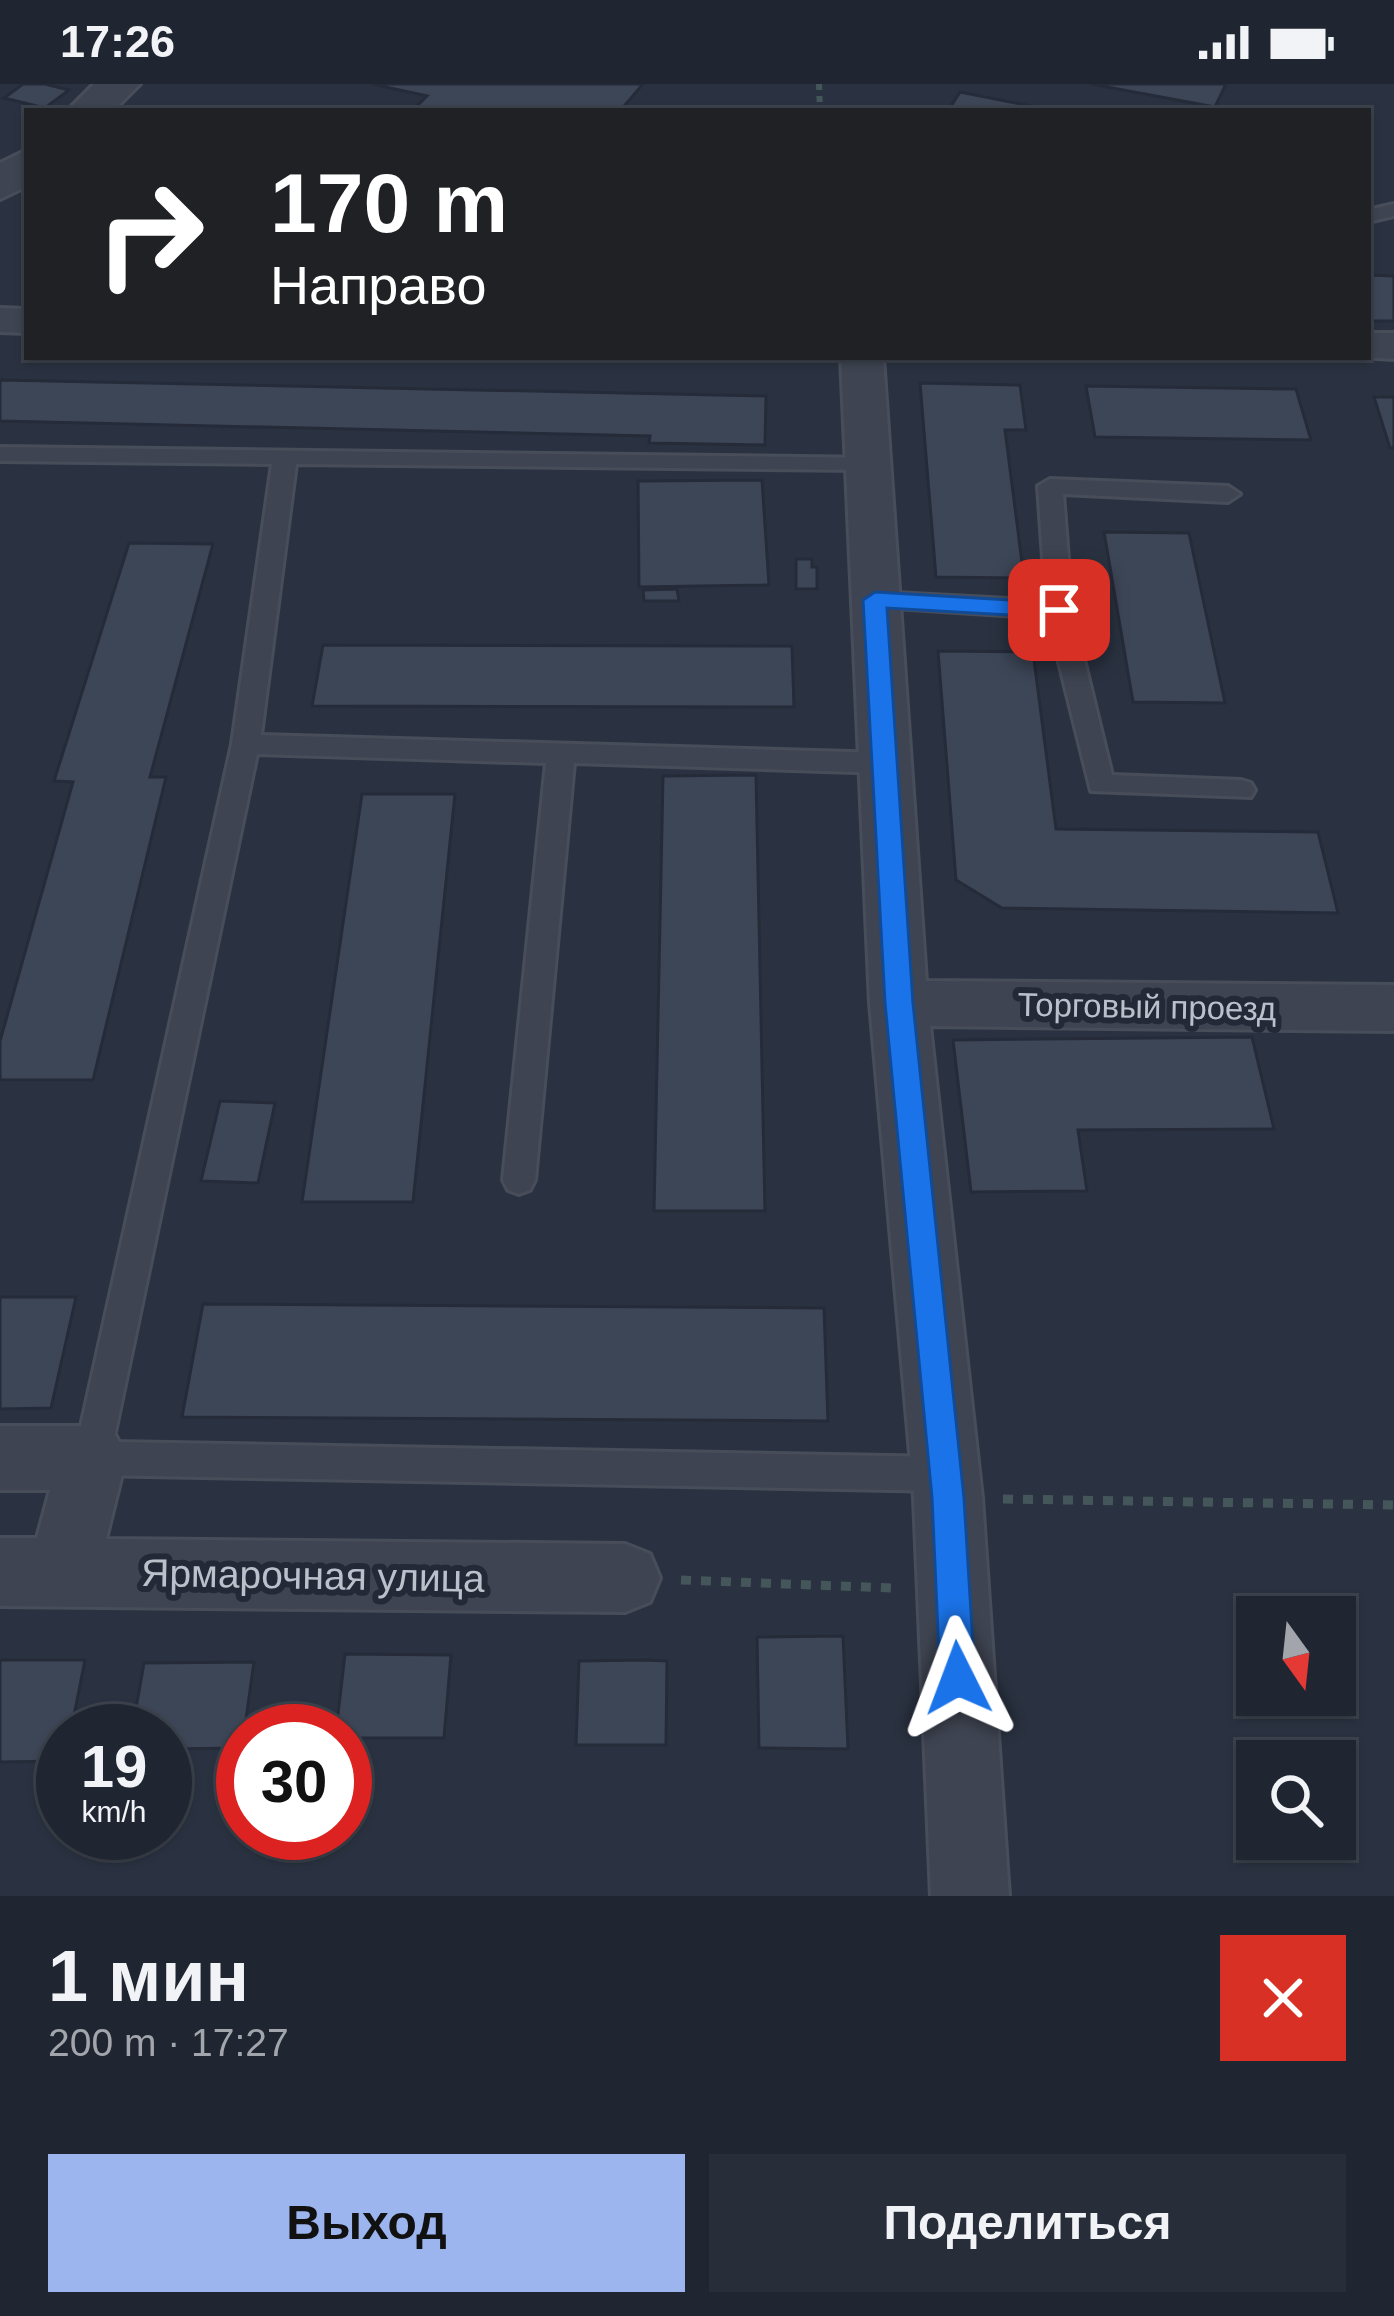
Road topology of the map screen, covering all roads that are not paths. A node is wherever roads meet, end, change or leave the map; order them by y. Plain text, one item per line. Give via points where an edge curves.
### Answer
1 (119, 84) edge
2 (91, 108) edge
3 (24, 166) edge
4 (0, 186) edge
5 (862, 360) edge
6 (0, 454) edge
7 (285, 457) junction
8 (866, 463) junction
9 (1228, 494) dead end
10 (875, 600) junction
11 (1059, 610) junction
12 (246, 744) junction
13 (561, 753) junction
14 (886, 763) junction
15 (1241, 790) dead end
16 (899, 1003) junction
17 (1394, 1008) edge
18 (519, 1180) dead end
19 (0, 1458) edge
20 (92, 1458) junction
21 (947, 1486) junction
22 (32, 1572) edge
23 (625, 1578) road end
24 (970, 1896) edge

1 - 2 street
3 - 4 street
5 - 8 street
6 - 7 lane
7 - 8 lane
7 - 12 lane
8 - 10 street
9 - 11 lane via 1050,486
10 - 11 lane
10 - 14 street
11 - 15 lane via 1101,784
12 - 13 lane
12 - 20 lane
13 - 14 lane
13 - 18 lane
14 - 16 street
16 - 17 street, Торговый проезд
16 - 21 street
19 - 20 street
20 - 21 lane
20 - 22 street
21 - 24 street
22 - 23 street, Ярмарочная улица

